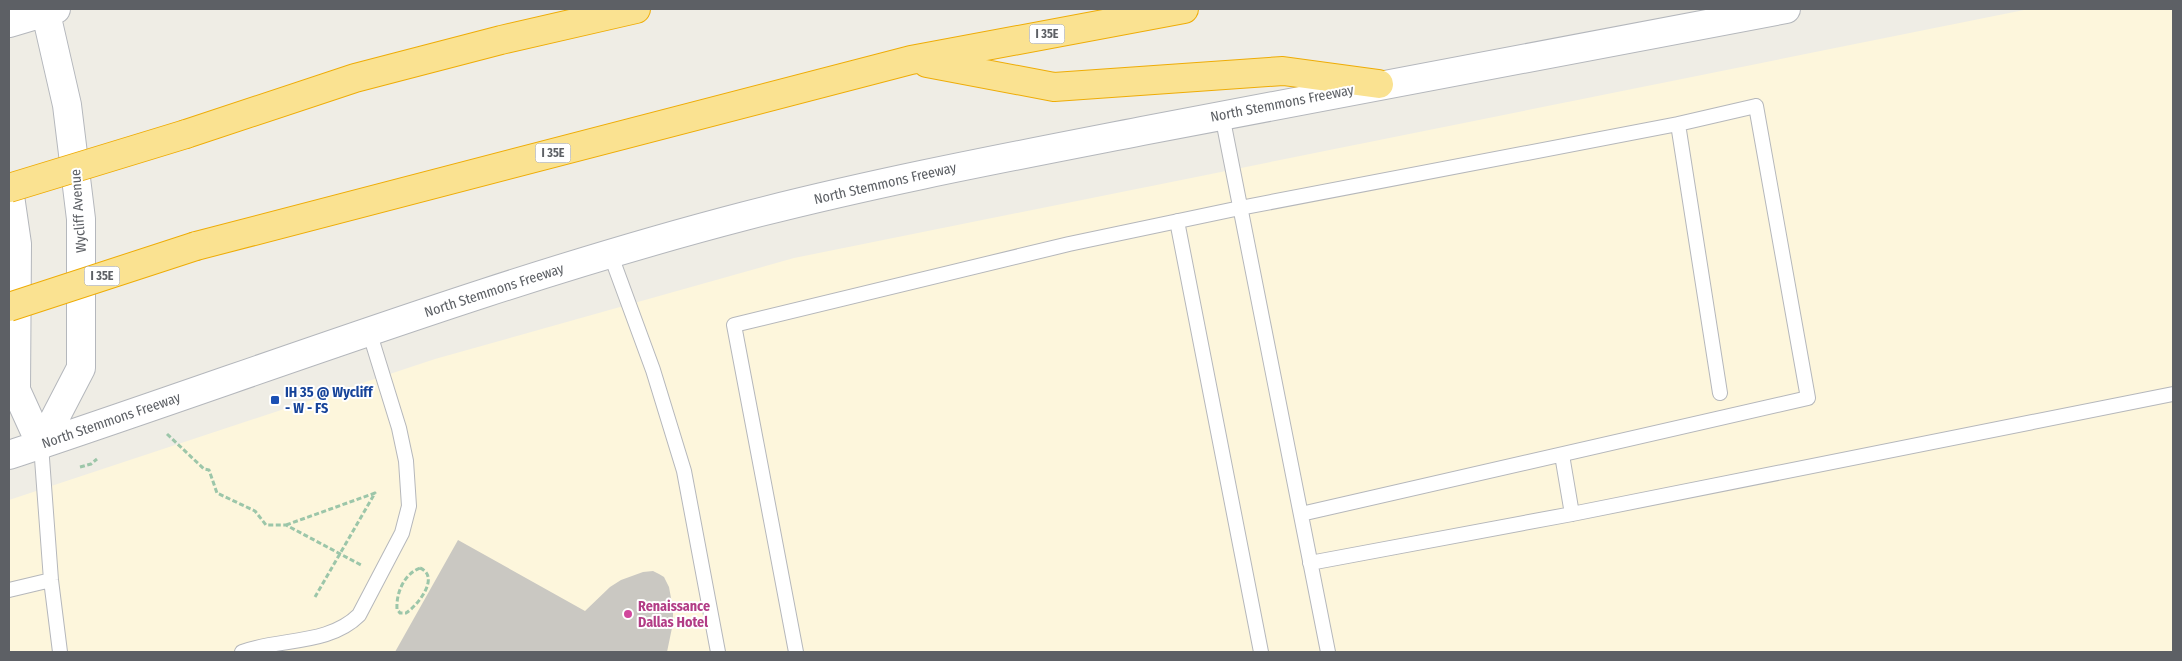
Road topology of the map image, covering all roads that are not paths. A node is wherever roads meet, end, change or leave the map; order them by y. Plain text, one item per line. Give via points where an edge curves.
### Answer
1 (636, 9) edge
2 (1184, 9) edge
3 (1786, 9) edge
4 (49, 10) edge
5 (9, 23) edge
6 (911, 60) junction
7 (1378, 84) junction
8 (1222, 115) junction
9 (1678, 124) junction
10 (9, 188) edge
11 (1240, 208) junction
12 (1177, 221) junction
13 (610, 253) junction
14 (9, 307) edge
15 (370, 331) junction
16 (1720, 393) dead end
17 (2173, 394) edge
18 (41, 445) junction
19 (9, 455) edge
20 (1562, 455) junction
21 (1301, 514) junction
22 (1572, 514) junction
23 (1310, 563) junction
24 (51, 580) junction
25 (9, 590) edge
26 (60, 652) edge
27 (242, 652) edge
28 (718, 652) edge
29 (796, 652) edge
30 (1261, 652) edge
31 (1328, 652) edge

1 - 10 highway, bridge via 355,78
2 - 6 highway, I 35E
3 - 7 main road, North Stemmons Freeway
4 - 5 main road
4 - 18 main road, Wycliff Avenue via 67,105 81,219 81,368
6 - 7 highway via 1054,87 1283,71
6 - 14 highway, I 35E, bridge via 196,246
7 - 8 main road, North Stemmons Freeway
8 - 11 lane
8 - 13 main road, North Stemmons Freeway via 856,189
9 - 11 lane
9 - 16 lane
9 - 20 lane via 1756,106 1808,398
10 - 18 main road via 17,244 16,390
11 - 12 lane
11 - 21 lane
12 - 29 lane via 734,325
12 - 30 lane
13 - 15 main road, North Stemmons Freeway
13 - 28 lane via 653,370 684,471
15 - 18 main road, North Stemmons Freeway
15 - 27 lane via 400,428 409,487 409,506 402,533 359,615 349,625 322,635
17 - 22 lane
18 - 19 main road, North Stemmons Freeway
18 - 24 lane
20 - 21 lane
20 - 22 lane
21 - 23 lane
22 - 23 lane
23 - 31 lane
24 - 25 lane
24 - 26 lane

